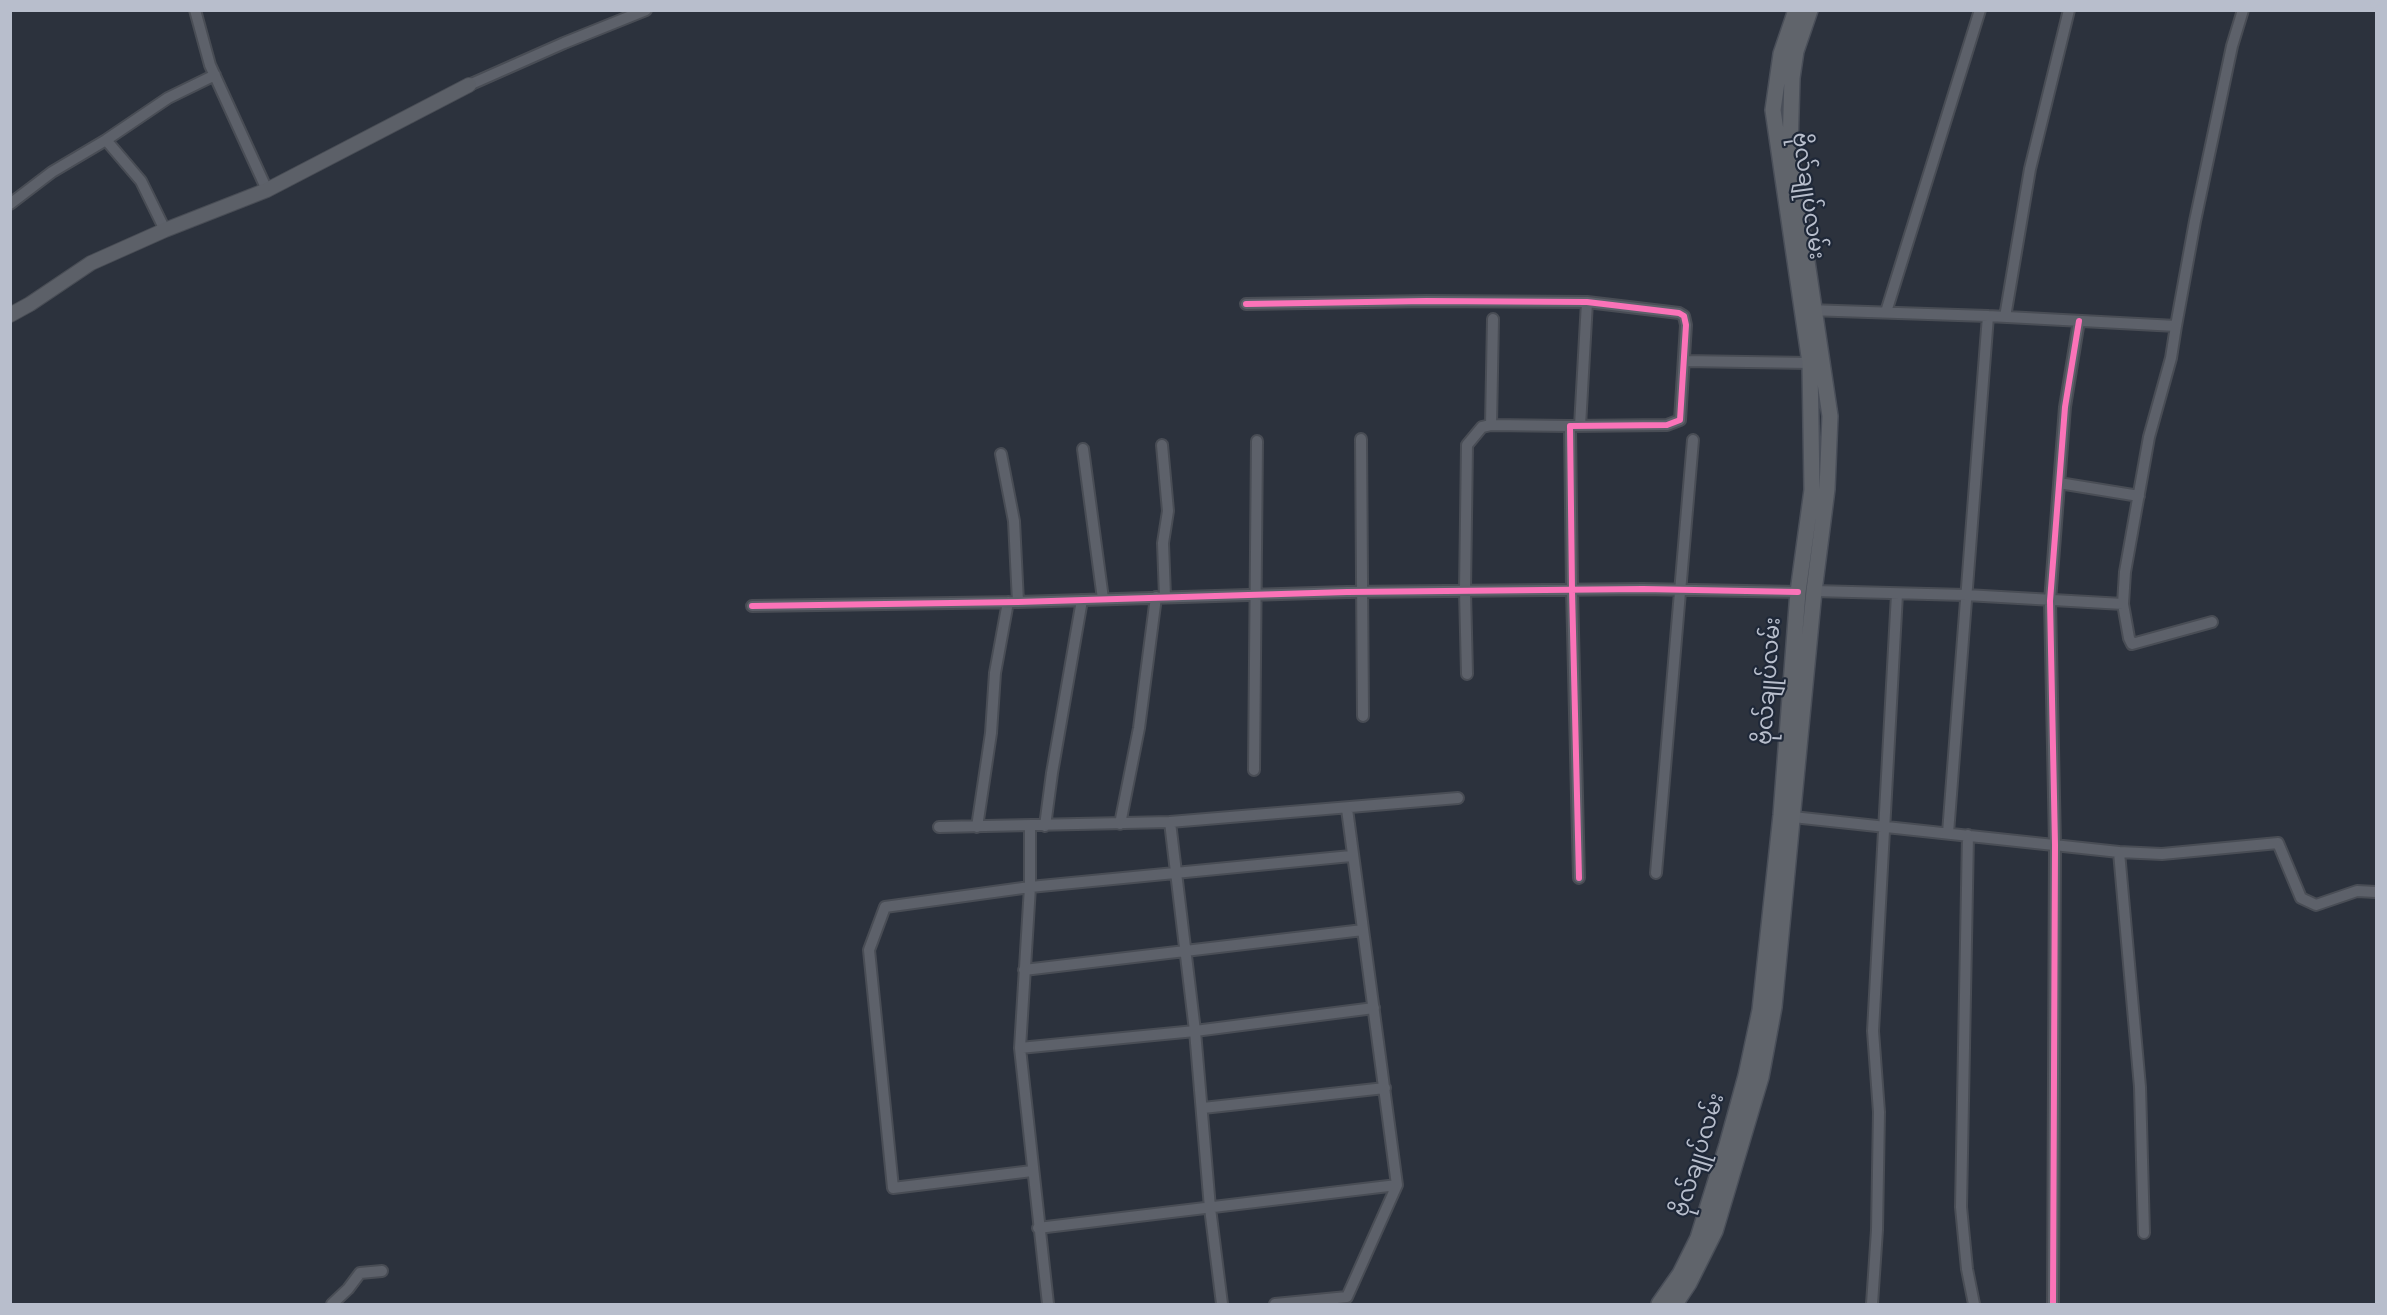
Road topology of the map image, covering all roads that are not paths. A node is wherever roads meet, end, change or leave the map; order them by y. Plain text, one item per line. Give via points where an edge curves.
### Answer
1 (195, 10) edge
2 (646, 10) edge
3 (1796, 10) edge
4 (1810, 10) edge
5 (1980, 10) edge
6 (2069, 10) edge
7 (2243, 10) edge
8 (215, 75) junction
9 (469, 85) joint
10 (106, 140) junction
11 (267, 190) junction
12 (10, 204) edge
13 (165, 230) junction
14 (1587, 302) junction
15 (1245, 304) dead end
16 (1808, 310) junction
17 (1886, 312) junction
18 (10, 315) edge
19 (1988, 316) junction
20 (2005, 317) junction
21 (1493, 319) dead end
22 (2079, 321) junction
23 (2176, 326) junction
24 (1684, 361) junction
25 (1810, 363) junction
26 (1491, 425) junction
27 (1575, 426) junction
28 (1361, 439) dead end
29 (1693, 440) dead end
30 (1257, 441) dead end
31 (1162, 445) dead end
32 (1083, 449) dead end
33 (1001, 454) dead end
34 (2059, 483) junction
35 (2139, 496) junction
36 (1572, 590) junction
37 (1465, 591) junction
38 (1680, 591) junction
39 (1806, 591) junction
40 (1363, 592) junction
41 (1257, 594) junction
42 (1898, 594) junction
43 (1966, 595) junction
44 (1161, 597) junction
45 (1103, 599) junction
46 (1082, 600) junction
47 (2050, 601) junction
48 (1013, 602) junction
49 (2123, 604) junction
50 (752, 606) dead end
51 (2212, 622) dead end
52 (1467, 674) dead end
53 (1363, 716) dead end
54 (1254, 770) dead end
55 (1458, 798) dead end
56 (1347, 809) junction
57 (1793, 816) junction
58 (1170, 822) junction
59 (1120, 824) junction
60 (1030, 826) junction
61 (1045, 826) junction
62 (1886, 826) junction
63 (939, 827) dead end
64 (977, 827) junction
65 (1948, 833) junction
66 (1968, 835) junction
67 (2055, 845) junction
68 (2120, 852) junction
69 (1351, 856) junction
70 (1175, 873) junction
71 (1656, 873) dead end
72 (1580, 878) dead end
73 (1030, 887) junction
74 (2376, 892) edge
75 (1363, 930) junction
76 (1184, 951) junction
77 (1024, 970) junction
78 (1374, 1008) junction
79 (1195, 1031) junction
80 (1020, 1048) junction
81 (1385, 1088) junction
82 (1203, 1108) junction
83 (1032, 1172) junction
84 (1397, 1185) junction
85 (1210, 1208) junction
86 (1038, 1228) junction
87 (2144, 1233) dead end
88 (382, 1271) dead end
89 (332, 1305) edge
90 (1048, 1305) edge
91 (1222, 1305) edge
92 (1275, 1305) edge
93 (1659, 1305) edge
94 (1675, 1305) edge
95 (1872, 1305) edge
96 (1974, 1305) edge
97 (2053, 1305) edge

1 - 8 street
2 - 9 street
3 - 16 main road, ဗိုလ်ချုပ်လမ်း via 1781,54 1773,110
4 - 16 main road, ဗိုလ်ချုပ်လမ်း via 1796,51 1792,78 1790,147
5 - 17 street
6 - 20 street via 2030,169
7 - 23 street via 2232,46
8 - 10 street via 168,98
8 - 11 street
9 - 11 street
10 - 12 street via 52,172
10 - 13 street via 141,181
11 - 13 street
13 - 18 street via 91,263
14 - 15 street
14 - 24 street via 1680,313 1686,325
14 - 27 street
16 - 17 street
16 - 25 main road, ဗိုလ်ချုပ်လမ်း
16 - 39 main road, ဗိုလ်ချုပ်လမ်း via 1830,416 1827,489
17 - 19 street
19 - 20 street
19 - 43 street
20 - 22 street
21 - 26 street
22 - 23 street
22 - 34 street via 2065,407
23 - 35 street
24 - 25 street
24 - 27 street via 1680,420 1667,425
25 - 39 main road, ဗိုလ်ချုပ်လမ်း via 1812,490
26 - 27 street
26 - 37 street via 1482,427 1467,445
27 - 36 street
28 - 40 street
29 - 38 street
30 - 41 street
31 - 44 street via 1168,511
32 - 45 street
33 - 48 street via 1014,521
34 - 35 street
34 - 47 street
35 - 49 street
36 - 37 street
36 - 38 street
36 - 72 street
37 - 40 street
37 - 52 street
38 - 39 street
38 - 71 street
39 - 42 street
39 - 57 main road, ဗိုလ်ချုပ်လမ်း
39 - 93 main road, ဗိုလ်ချုပ်လမ်း via 1760,1010 1743,1087 1698,1238
40 - 41 street
40 - 53 street
41 - 44 street
41 - 54 street
42 - 43 street
42 - 62 street
43 - 47 street
43 - 65 street
44 - 45 street
44 - 59 street
45 - 46 street
46 - 48 street
46 - 61 street
47 - 49 street
47 - 67 street
48 - 50 street
48 - 64 street via 995,673
49 - 51 street via 2132,644
55 - 56 street
56 - 58 street
56 - 69 street
57 - 62 street
57 - 94 main road, ဗိုလ်ချုပ်လမ်း via 1774,1007 1761,1077 1715,1231
58 - 59 street
58 - 70 street
59 - 61 street
60 - 61 street
60 - 64 street
60 - 73 street
62 - 65 street
62 - 95 street via 1873,1031 1879,1112
63 - 64 street
65 - 66 street
66 - 67 street
66 - 96 street via 1961,1207
67 - 68 street
67 - 97 street
68 - 74 street via 2162,854 2278,843 2301,898 2316,905 2357,891
68 - 87 street via 2140,1087
69 - 70 street
69 - 75 street
70 - 73 street
70 - 76 street
73 - 77 street
73 - 83 street via 885,907 869,950 893,1188
75 - 76 street
75 - 78 street
76 - 77 street
76 - 79 street
77 - 80 street
78 - 79 street
78 - 81 street
79 - 80 street
79 - 82 street
80 - 83 street
81 - 82 street
81 - 84 street
82 - 85 street
83 - 86 street
84 - 85 street
84 - 92 street via 1347,1297
85 - 86 street
85 - 91 street
86 - 90 street
88 - 89 street via 360,1273

